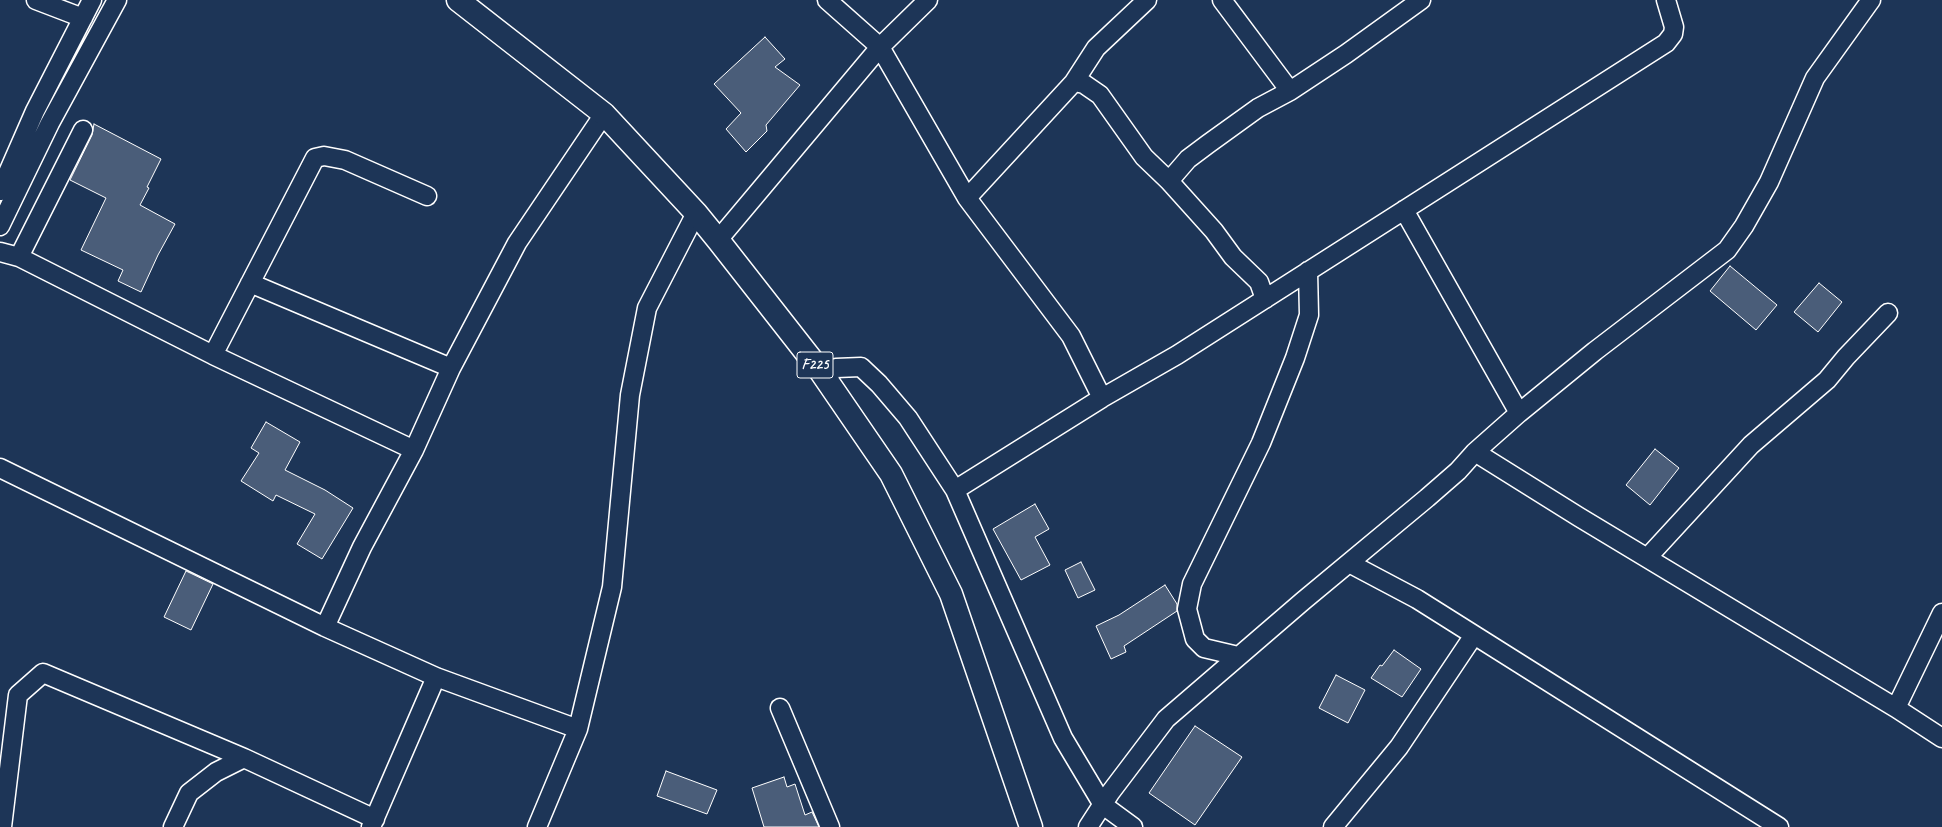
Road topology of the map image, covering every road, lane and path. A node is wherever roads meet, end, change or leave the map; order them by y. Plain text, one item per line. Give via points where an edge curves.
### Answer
1 (36, 0) edge
2 (92, 0) edge
3 (117, 0) edge
4 (458, 0) edge
5 (827, 0) edge
6 (928, 0) edge
7 (1147, 0) edge
8 (1222, 0) edge
9 (1421, 0) edge
10 (1666, 0) edge
11 (1871, 0) edge
12 (83, 18) junction
13 (880, 47) junction
14 (1074, 82) junction
15 (1290, 91) junction
16 (604, 114) junction
17 (83, 130) dead end
18 (1169, 181) junction
19 (0, 191) edge
20 (427, 196) dead end
21 (967, 198) junction
22 (1404, 210) junction
23 (696, 213) junction
24 (0, 226) edge
25 (718, 240) junction
26 (0, 252) edge
27 (19, 257) junction
28 (1308, 271) junction
29 (250, 283) junction
30 (1265, 299) junction
31 (1888, 313) dead end
32 (213, 355) junction
33 (451, 368) junction
34 (824, 377) junction
35 (1102, 398) junction
36 (1519, 413) junction
37 (414, 450) junction
38 (1475, 452) junction
39 (0, 468) edge
40 (955, 490) junction
41 (1647, 558) junction
42 (1349, 563) junction
43 (1942, 613) edge
44 (325, 627) junction
45 (1474, 635) junction
46 (1238, 656) junction
47 (436, 677) junction
48 (780, 708) dead end
49 (1896, 708) junction
50 (578, 729) junction
51 (1942, 738) edge
52 (244, 758) junction
53 (1103, 805) junction
54 (373, 823) edge
55 (2, 827) edge
56 (173, 827) edge
57 (537, 827) edge
58 (830, 827) edge
59 (1031, 827) edge
60 (1088, 827) edge
61 (1133, 827) edge
62 (1333, 827) edge
63 (1779, 827) edge

1 - 12 street
2 - 12 street
3 - 24 street via 50,123
4 - 16 main road, F225
5 - 13 street
6 - 13 street
7 - 14 street via 1096,48
8 - 15 street
9 - 15 street
10 - 22 street via 1674,27 1673,34 1666,43
11 - 36 street via 1815,78 1769,182 1727,250
12 - 19 street via 35,111
13 - 21 street
13 - 25 street
14 - 18 street via 1084,84 1100,95 1144,157
14 - 21 street
15 - 18 street via 1258,108 1188,159
16 - 23 main road, F225
16 - 33 street via 517,243
17 - 27 street
18 - 30 street via 1214,231 1233,257 1259,282
20 - 29 street via 344,160 324,156 316,158
21 - 35 street via 1071,336
22 - 28 street
22 - 36 street
23 - 25 main road, F225
23 - 50 street via 647,308 630,395 612,587
25 - 34 main road, F225
26 - 27 street
27 - 32 street
28 - 30 street
28 - 46 street via 1310,315 1295,358 1260,443 1192,584 1187,609 1195,639 1204,648
29 - 32 street
29 - 33 street
30 - 35 street via 1177,355
31 - 41 street via 1827,380 1751,445
32 - 37 street
33 - 37 street
34 - 40 street via 836,368 861,367 880,384 908,418
34 - 59 main road, F225 via 891,474 951,594
35 - 40 street
36 - 38 street
37 - 44 street via 362,547
38 - 41 street
38 - 42 street via 1458,471
39 - 44 street
40 - 53 street via 1064,738
41 - 49 street
42 - 45 street via 1417,599
42 - 46 street
43 - 49 street
44 - 47 street
45 - 62 street via 1399,747
45 - 63 street
46 - 53 street via 1166,718
47 - 50 street
47 - 54 street
48 - 58 street
49 - 51 street
50 - 57 street
52 - 54 street
52 - 55 street via 43,673 18,695
52 - 56 street via 216,772 189,793
53 - 60 street
53 - 61 street

